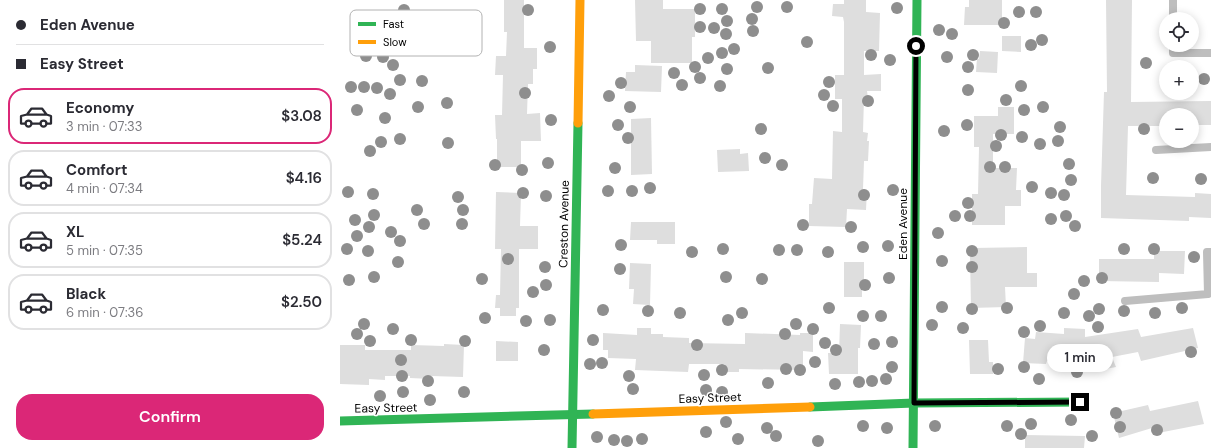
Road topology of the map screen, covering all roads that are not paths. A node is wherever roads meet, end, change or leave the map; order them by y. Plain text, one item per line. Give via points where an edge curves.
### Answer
1 (580, 0) edge
2 (917, 0) edge
3 (1173, 0) edge
4 (1173, 12) edge
5 (1174, 52) edge
6 (1211, 53) edge
7 (1211, 147) edge
8 (1156, 150) dead end
9 (1211, 252) edge
10 (1125, 300) dead end
11 (1080, 402) dead end
12 (914, 403) junction
13 (572, 415) junction
14 (340, 421) edge
15 (572, 448) edge
16 (913, 448) edge

1 - 13 street, Creston Avenue
2 - 12 street, Eden Avenue
3 - 4 lane
5 - 6 lane
7 - 8 lane
9 - 10 lane via 1207,252 1208,294
11 - 12 street, Easy Street
12 - 13 street, Easy Street
12 - 16 street, Eden Avenue
13 - 14 street, Easy Street
13 - 15 street, Creston Avenue

